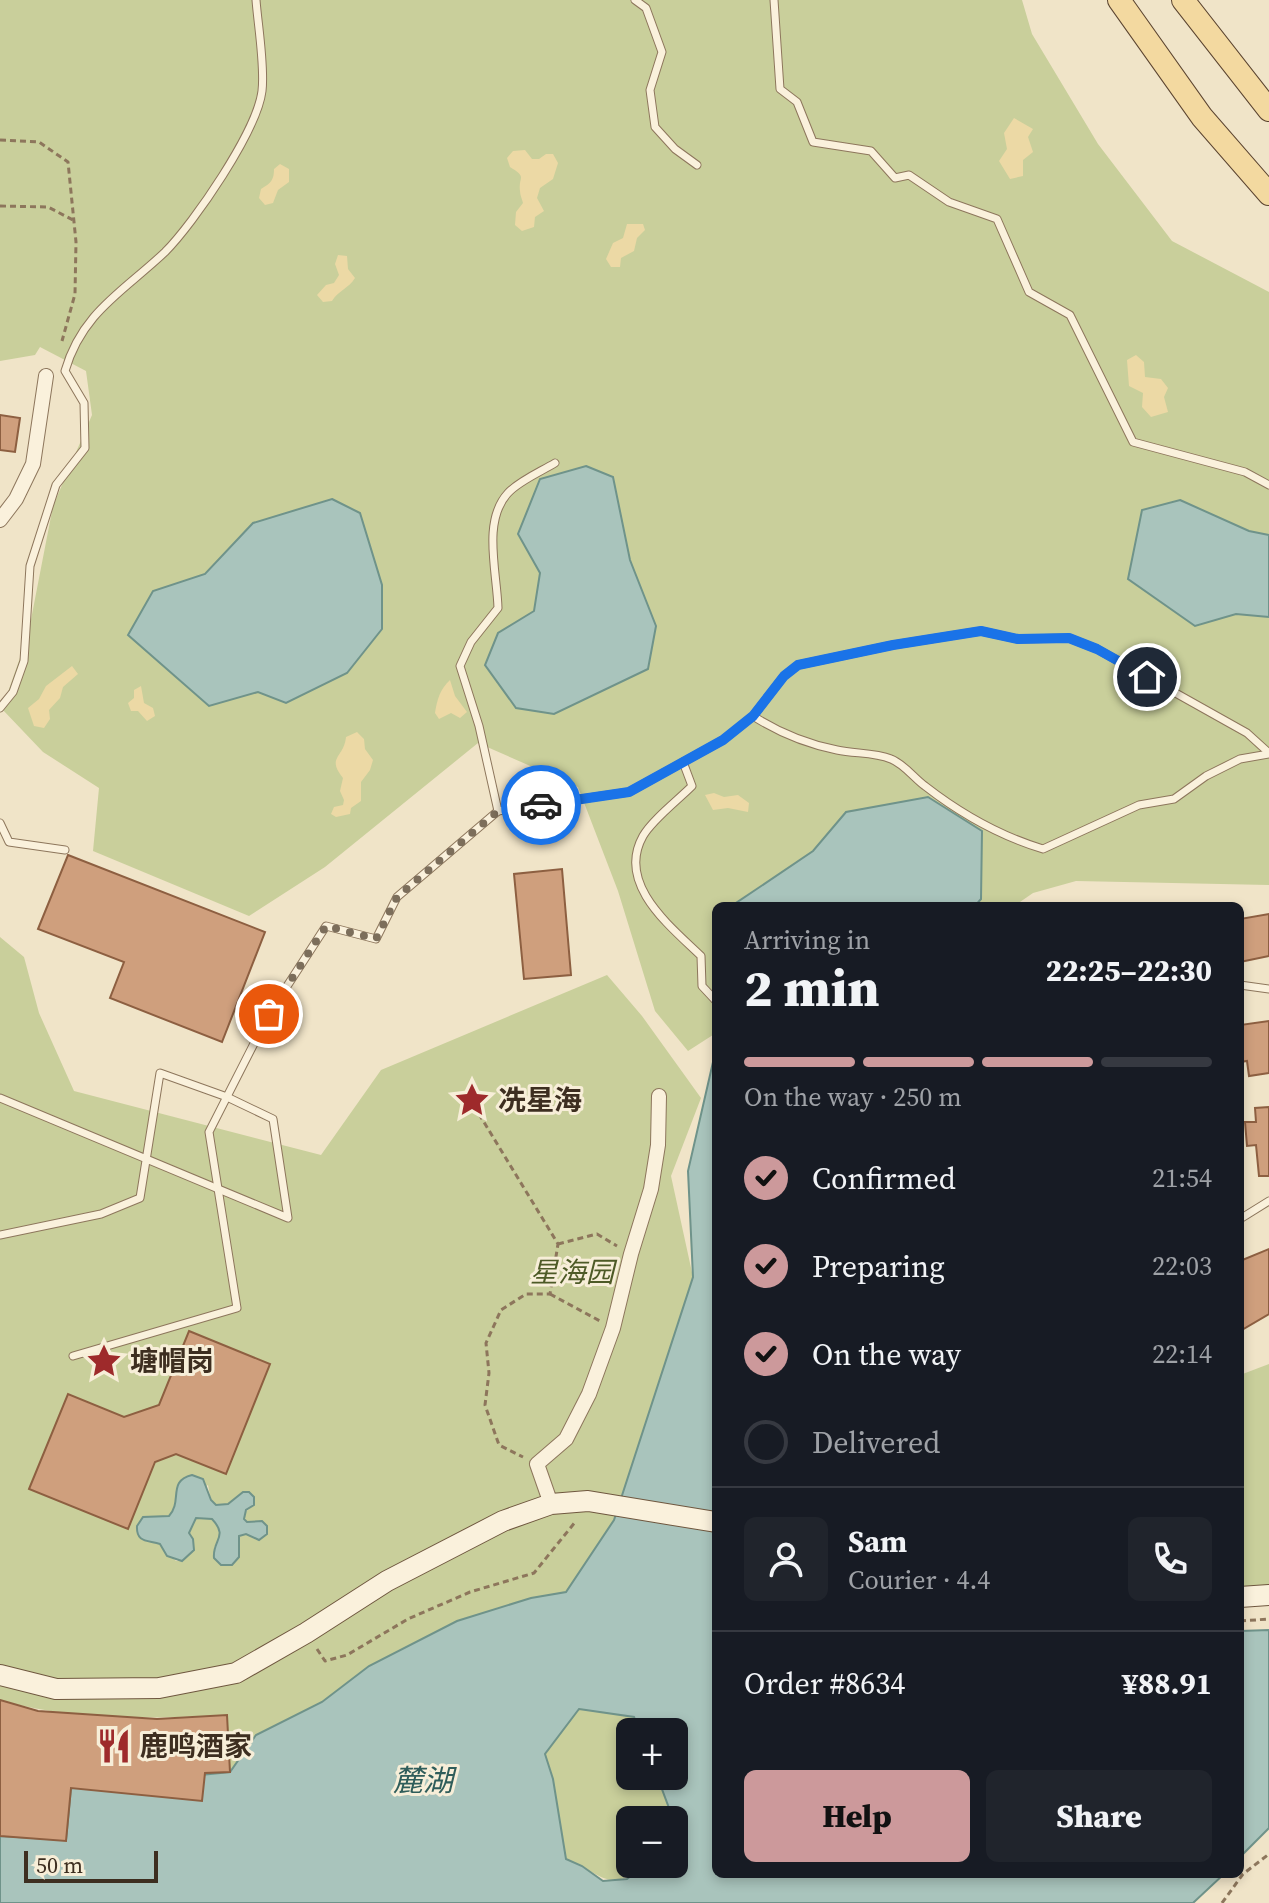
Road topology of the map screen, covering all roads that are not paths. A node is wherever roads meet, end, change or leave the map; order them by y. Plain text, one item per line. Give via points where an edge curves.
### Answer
1 (256, 0) edge
2 (635, 0) edge
3 (774, 0) edge
4 (1119, 0) edge
5 (1183, 0) edge
6 (1269, 110) edge
7 (697, 165) dead end
8 (1269, 194) edge
9 (46, 376) dead end
10 (555, 463) dead end
11 (1269, 485) edge
12 (0, 520) edge
13 (0, 708) edge
14 (753, 716) junction
15 (1269, 754) edge
16 (683, 762) junction
17 (498, 811) junction
18 (0, 823) edge
19 (65, 850) dead end
20 (1244, 986) edge
21 (1269, 989) edge
22 (712, 997) edge
23 (659, 1096) dead end
24 (227, 1097) junction
25 (0, 1098) edge
26 (146, 1159) junction
27 (218, 1189) junction
28 (1269, 1201) edge
29 (1244, 1217) edge
30 (0, 1235) edge
31 (73, 1356) dead end
32 (551, 1504) junction
33 (712, 1521) edge
34 (1269, 1595) edge
35 (1244, 1597) edge
36 (0, 1675) edge

1 - 13 lane via 262,90 256,115 220,181 167,250 101,307 72,347 65,371 84,403 85,448 56,485 30,566 24,661 13,692
2 - 7 lane via 646,8 662,52 650,90 655,127
3 - 11 lane via 780,89 797,102 813,142 871,151 895,178 909,175 949,202 997,219 1029,292 1070,315 1133,442 1245,472
4 - 8 main road via 1202,117
5 - 6 main road
9 - 12 street via 33,464
10 - 17 lane via 509,491 496,510 492,539 498,608 460,666
14 - 15 lane via 803,741 895,760 980,823 1043,849 1139,805 1174,799 1240,759
14 - 15 lane via 798,665 981,631 1018,639 1069,638 1097,649 1247,733
14 - 16 lane
16 - 17 lane via 629,792
16 - 22 lane via 692,786 644,835 636,878 661,917 701,956 702,986
17 - 24 lane via 397,897 376,939 326,926 269,1014
18 - 19 lane via 9,842
20 - 21 lane
23 - 32 street via 651,1189 613,1328 566,1439 537,1464
24 - 26 lane via 160,1073
24 - 27 lane via 209,1132
24 - 27 lane via 273,1119 288,1218
25 - 26 lane
26 - 27 lane
26 - 30 lane via 140,1198 101,1214
27 - 31 lane via 237,1308
28 - 29 lane
32 - 33 street via 588,1501
32 - 36 street via 503,1521 387,1581 236,1673 159,1688 56,1689
34 - 35 street

